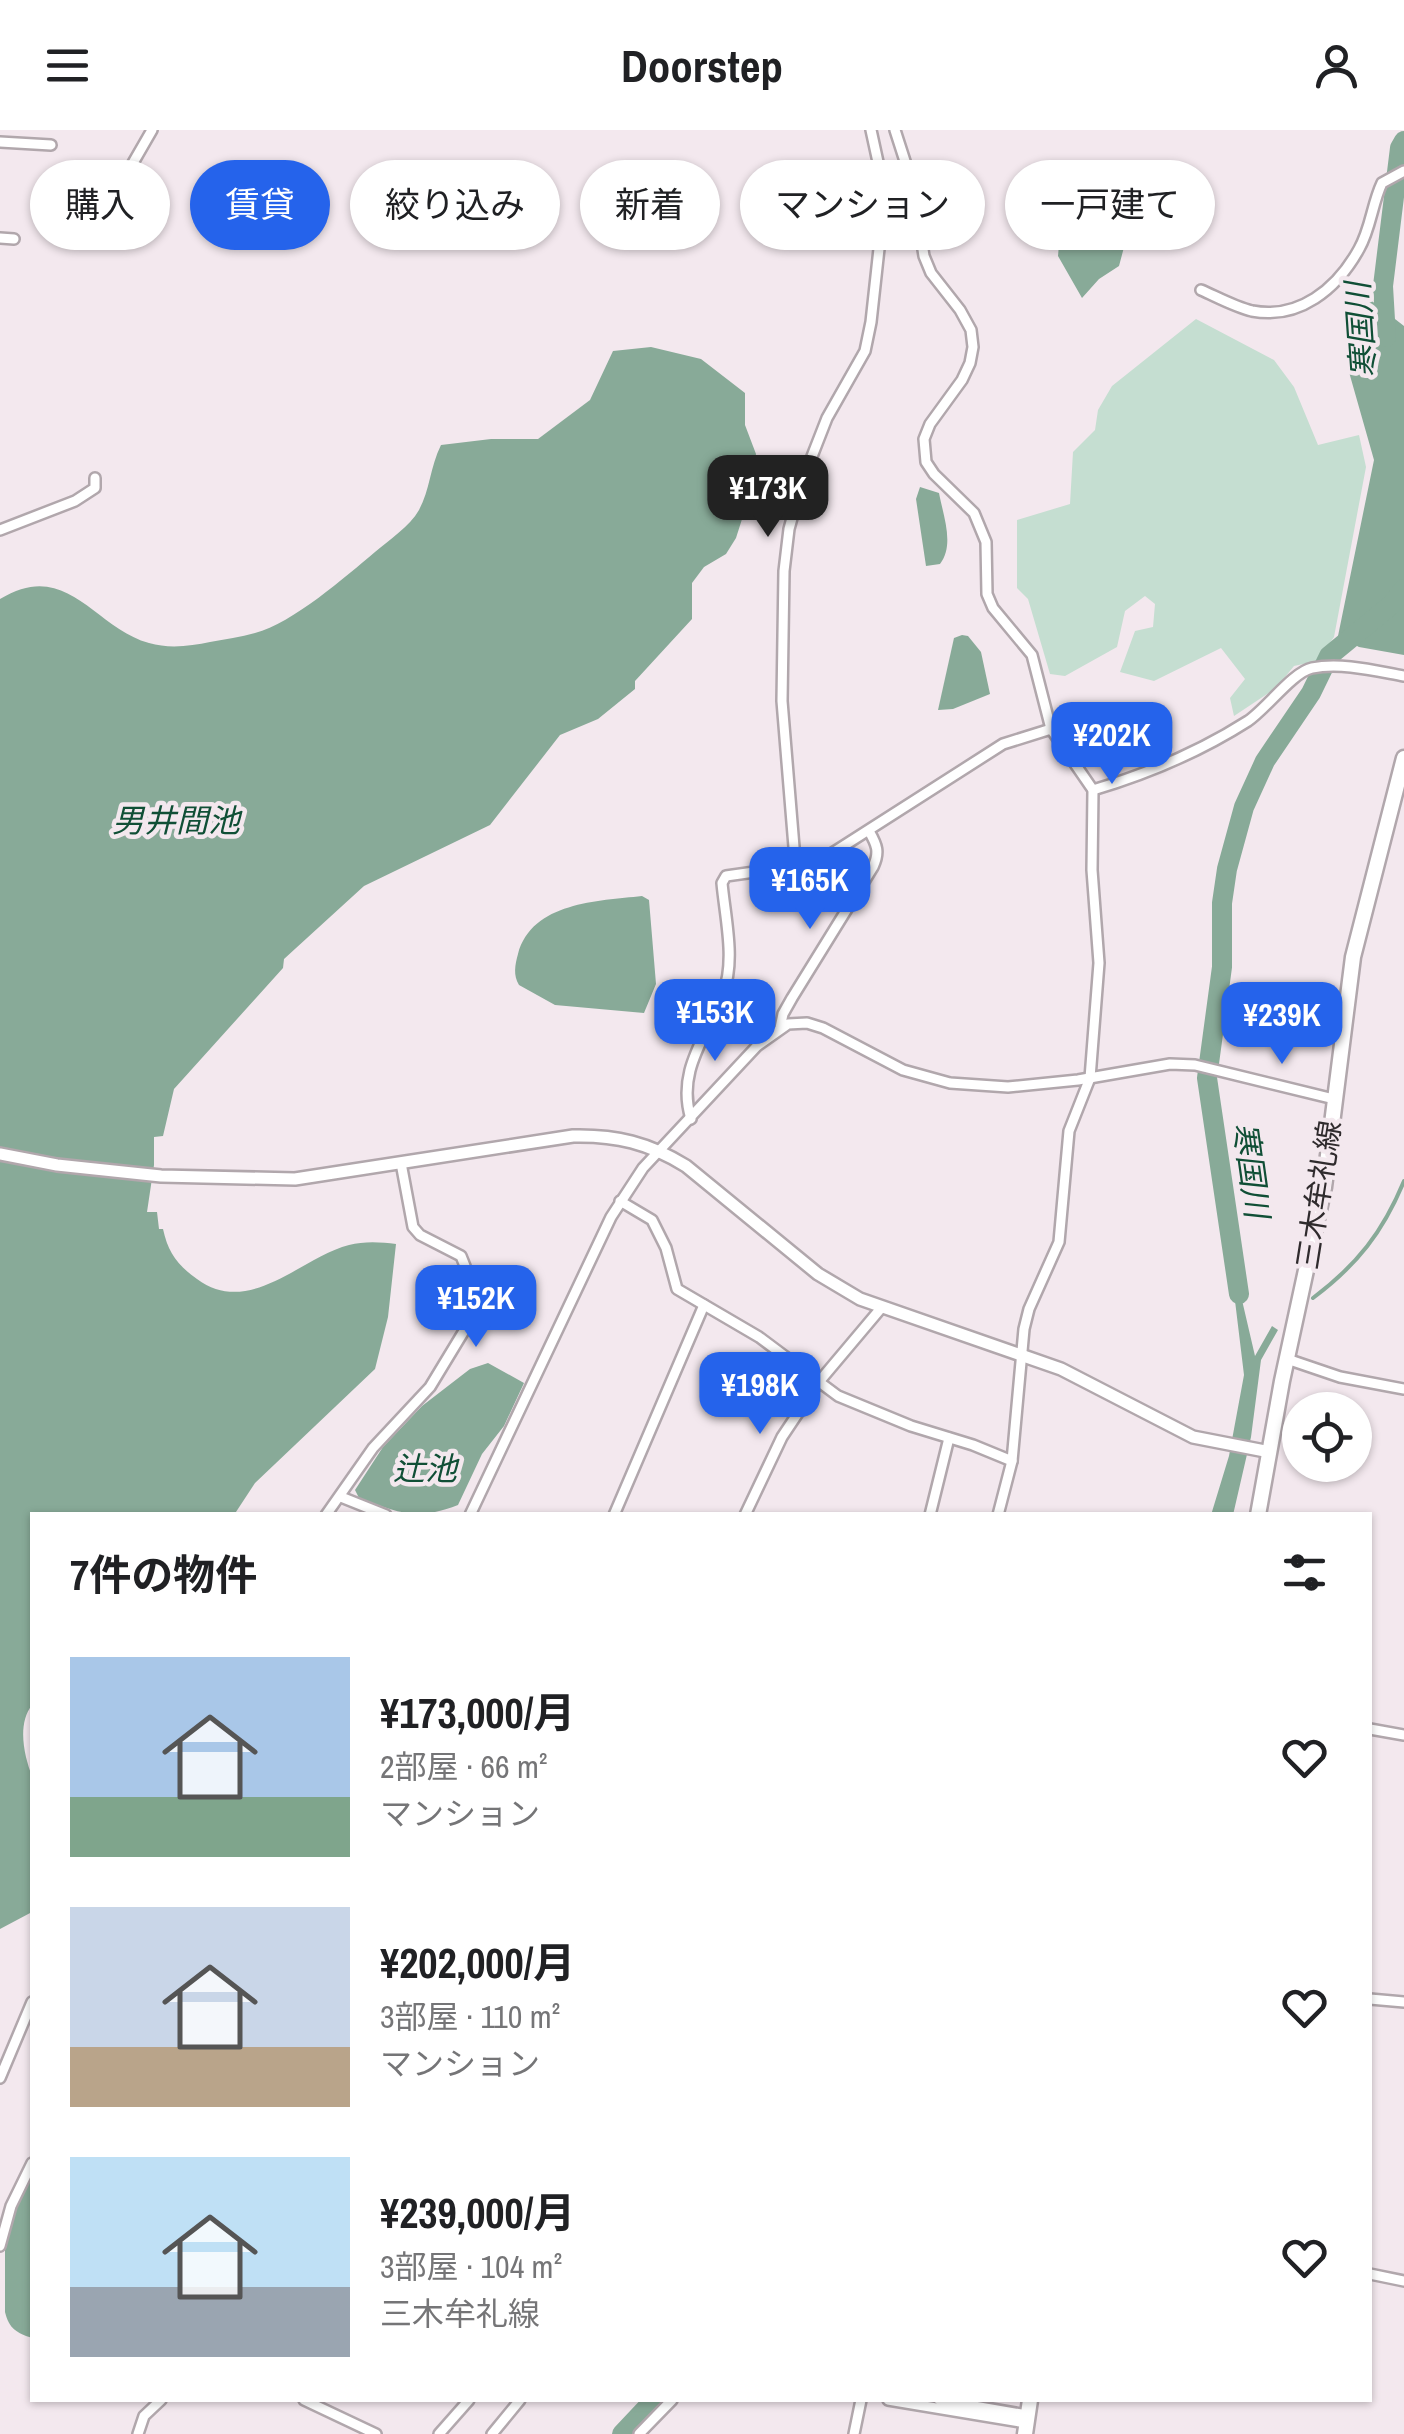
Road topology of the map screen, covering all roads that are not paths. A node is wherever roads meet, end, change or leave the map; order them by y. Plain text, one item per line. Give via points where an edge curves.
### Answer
1 (152, 130) edge
2 (872, 130) edge
3 (894, 130) edge
4 (0, 142) edge
5 (51, 144) dead end
6 (135, 160) edge
7 (1404, 171) edge
8 (0, 238) edge
9 (14, 239) dead end
10 (1201, 290) dead end
11 (95, 478) dead end
12 (0, 530) edge
13 (1404, 676) edge
14 (1051, 729) junction
15 (1404, 758) edge
16 (1093, 790) junction
17 (869, 831) junction
18 (790, 867) junction
19 (780, 1028) junction
20 (1090, 1078) junction
21 (1334, 1099) junction
22 (691, 1119) junction
23 (662, 1151) junction
24 (0, 1154) edge
25 (402, 1163) junction
26 (620, 1200) junction
27 (704, 1304) junction
28 (882, 1308) junction
29 (1022, 1355) junction
30 (1288, 1359) junction
31 (818, 1382) junction
32 (1404, 1389) edge
33 (949, 1438) junction
34 (1270, 1452) junction
35 (1012, 1461) junction
36 (341, 1497) junction
37 (328, 1512) edge
38 (378, 1512) edge
39 (471, 1512) edge
40 (615, 1512) edge
41 (746, 1512) edge
42 (931, 1512) edge
43 (999, 1512) edge
44 (1259, 1512) edge
45 (1372, 1730) edge
46 (1404, 1735) edge
47 (1372, 1999) edge
48 (1404, 2002) edge
49 (30, 2007) edge
50 (0, 2078) edge
51 (30, 2166) edge
52 (0, 2200) edge
53 (10, 2206) junction
54 (0, 2246) edge
55 (1372, 2274) edge
56 (1404, 2281) edge
57 (159, 2402) edge
58 (308, 2402) edge
59 (467, 2402) edge
60 (518, 2402) edge
61 (670, 2402) edge
62 (861, 2402) edge
63 (903, 2402) edge
64 (950, 2402) edge
65 (1027, 2418) edge
66 (138, 2434) edge
67 (376, 2434) edge
68 (440, 2434) edge
69 (492, 2434) edge
70 (639, 2434) edge
71 (854, 2434) edge

1 - 6 street
2 - 18 street via 885,194 872,322 802,482 784,570
3 - 14 street via 919,211 924,256 971,330 973,347 962,380 930,424 926,462 982,527 987,594 1032,655
4 - 5 street
7 - 10 street via 1382,183 1360,248 1322,296 1274,313
8 - 9 street
11 - 12 street via 95,488 75,501
13 - 16 street via 1352,668 1303,671 1268,707 1193,752
14 - 16 street
14 - 17 street via 1003,744
15 - 21 main road, 三木牟礼線 via 1352,957
16 - 20 street via 1099,963
17 - 18 street via 808,868
17 - 19 street via 877,844 873,867
18 - 22 street via 726,876 722,883 727,977 687,1077
19 - 20 street via 807,1023 904,1070 950,1083 1008,1087
19 - 22 street
20 - 21 street via 1195,1065
20 - 29 street via 1069,1131 1058,1242 1029,1309
21 - 30 main road, 三木牟礼線 via 1324,1188
22 - 23 street
23 - 25 street via 618,1138 573,1136
23 - 26 street
23 - 28 street via 818,1274
24 - 25 street via 161,1176 295,1179
25 - 36 street via 413,1228 466,1266 470,1322 430,1387 373,1448
26 - 27 street via 652,1220 677,1289
26 - 39 street
27 - 31 street
27 - 40 street
28 - 29 street
28 - 31 street
29 - 34 street via 1164,1424
29 - 35 street
30 - 32 street
30 - 34 main road, 三木牟礼線
31 - 33 street
31 - 41 street via 782,1437
33 - 35 street
33 - 42 street
34 - 44 main road, 三木牟礼線
35 - 43 street
36 - 37 street
36 - 38 street
45 - 46 street
47 - 48 street
49 - 50 street
51 - 53 street
52 - 53 street
53 - 54 street
55 - 56 street
57 - 66 street
58 - 67 street
59 - 68 street
60 - 69 street
61 - 70 street
62 - 71 street
63 - 65 street
64 - 65 street

